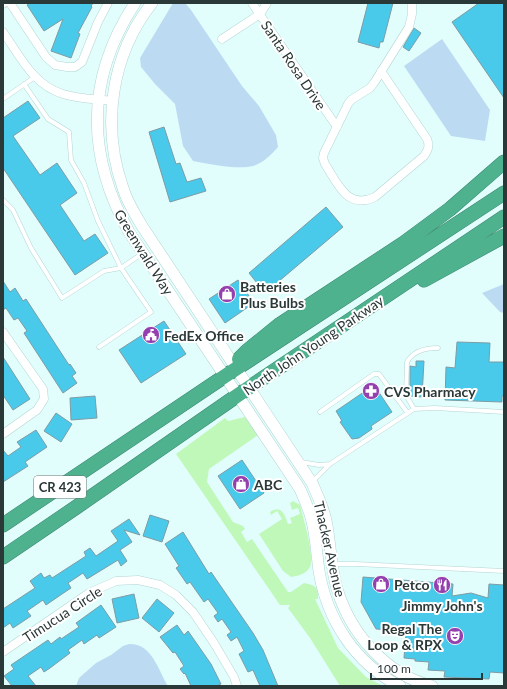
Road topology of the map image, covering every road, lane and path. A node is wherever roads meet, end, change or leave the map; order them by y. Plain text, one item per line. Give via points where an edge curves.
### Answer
1 (10, 3) edge
2 (108, 3) edge
3 (135, 3) edge
4 (152, 3) edge
5 (252, 3) edge
6 (267, 3) edge
7 (412, 3) edge
8 (260, 14) junction
9 (3, 32) edge
10 (222, 39) dead end
11 (381, 71) junction
12 (35, 77) junction
13 (24, 84) junction
14 (3, 99) edge
15 (99, 99) junction
16 (112, 102) junction
17 (336, 127) junction
18 (504, 162) edge
19 (504, 194) edge
20 (3, 200) edge
21 (504, 217) edge
22 (504, 236) edge
23 (154, 245) junction
24 (143, 253) junction
25 (121, 268) junction
26 (3, 332) edge
27 (318, 342) junction
28 (99, 347) dead end
29 (438, 348) dead end
30 (232, 370) junction
31 (243, 391) junction
32 (414, 409) junction
33 (320, 412) dead end
34 (407, 412) junction
35 (504, 412) edge
36 (3, 434) edge
37 (299, 462) junction
38 (330, 464) junction
39 (292, 477) junction
40 (312, 482) junction
41 (3, 525) edge
42 (3, 557) edge
43 (332, 564) junction
44 (319, 571) junction
45 (504, 571) edge
46 (3, 652) edge
47 (237, 686) edge
48 (400, 686) edge
49 (432, 686) edge

1 - 2 street via 46,56 55,64 67,67 75,67 82,62
3 - 15 street, Greenwald Way via 119,29 110,51
4 - 16 street, Greenwald Way via 138,23 125,50
5 - 8 street, Santa Rosa Drive
6 - 8 street
7 - 11 street, Santa Rosa Drive via 409,26
8 - 10 street
8 - 17 street, Santa Rosa Drive
9 - 12 street
11 - 17 street, Santa Rosa Drive via 370,88 351,100
11 - 17 street, Santa Rosa Drive via 427,139 428,150 424,156 375,197 368,200 352,200 346,195 323,158
12 - 13 lane
12 - 15 street via 49,89 64,95
13 - 14 lane
13 - 25 lane via 48,119 69,132 71,160
15 - 16 street
15 - 24 street, Greenwald Way via 98,132 106,183 120,216
16 - 23 street, Greenwald Way via 112,137 118,171 128,202
18 - 30 highway via 450,209 404,243 279,325 247,351
19 - 30 highway, North John Young Parkway
20 - 25 lane via 13,210 31,248 62,298 104,271
21 - 27 highway, North John Young Parkway
22 - 27 highway via 398,294
23 - 24 street
23 - 30 street, Greenwald Way
24 - 25 lane
24 - 30 street, Greenwald Way
25 - 28 lane via 151,312
26 - 36 street via 43,389 44,399 37,410
27 - 31 highway, North John Young Parkway
29 - 32 lane via 427,348 417,352 407,362 406,395
30 - 31 street, Thacker Avenue
30 - 41 highway, North John Young Parkway / CR 423
31 - 37 street, Thacker Avenue
31 - 39 street, Thacker Avenue
31 - 42 highway, North John Young Parkway / CR 423
32 - 34 lane
32 - 35 lane
33 - 34 lane via 374,374 379,374
34 - 38 lane
37 - 38 lane
37 - 40 street, Thacker Avenue
38 - 40 lane
39 - 40 street via 303,484
39 - 44 street, Thacker Avenue via 310,513
40 - 43 street, Thacker Avenue via 327,525
43 - 44 street
43 - 45 lane
43 - 49 street, Thacker Avenue via 338,592 351,622 363,640 395,669
44 - 48 street, Thacker Avenue via 331,613 342,633 369,665
46 - 47 street, Timucua Circle via 89,593 116,581 138,580 160,585 176,595 193,612 214,643

